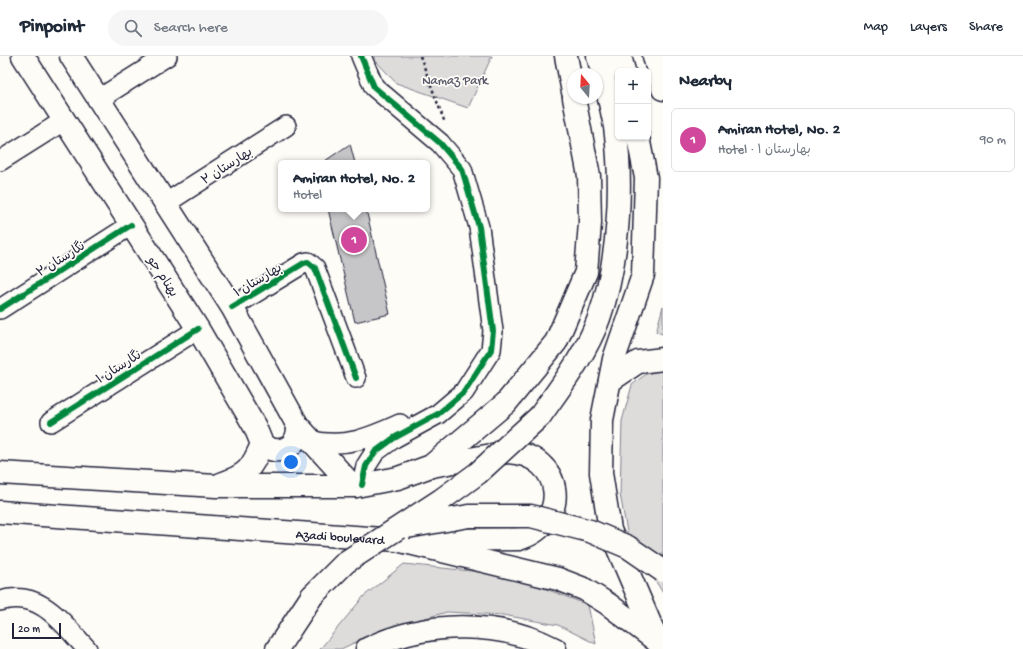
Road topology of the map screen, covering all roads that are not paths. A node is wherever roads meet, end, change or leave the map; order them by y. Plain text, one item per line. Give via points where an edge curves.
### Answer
1 (23, 56) edge
2 (71, 56) edge
3 (167, 56) edge
4 (361, 56) edge
5 (566, 56) edge
6 (598, 56) edge
7 (620, 56) edge
8 (654, 56) edge
9 (568, 68) edge
10 (623, 68) edge
11 (663, 89) edge
12 (99, 99) junction
13 (575, 104) edge
14 (65, 120) junction
15 (286, 126) dead end
16 (639, 140) edge
17 (0, 161) edge
18 (166, 203) junction
19 (131, 225) junction
20 (487, 281) junction
21 (232, 307) junction
22 (0, 309) edge
23 (198, 329) junction
24 (663, 359) edge
25 (356, 378) dead end
26 (610, 381) junction
27 (51, 422) dead end
28 (305, 433) junction
29 (262, 444) junction
30 (431, 466) junction
31 (0, 473) edge
32 (216, 486) junction
33 (359, 486) junction
34 (0, 512) edge
35 (397, 534) junction
36 (663, 571) edge
37 (0, 601) edge
38 (660, 646) edge
39 (87, 649) edge
40 (277, 649) edge
41 (367, 649) edge
42 (555, 649) edge

1 - 14 main road, بهنام جو
2 - 12 main road
3 - 12 street
4 - 20 street via 374,87 440,143 462,169 479,227
5 - 9 main road
6 - 35 main road, bridge via 614,127 619,193 614,262 599,319 576,366 540,416 478,473
7 - 10 main road
8 - 11 main road
12 - 18 main road
13 - 30 main road via 589,176 590,223 586,272 556,342 506,403
14 - 17 street
14 - 19 main road, بهنام جو
15 - 18 street, بهارستان ۲
16 - 26 main road via 646,178 643,275 614,359
18 - 21 main road
19 - 22 street, نگارستان ۲
19 - 23 main road, بهنام جو
20 - 28 street via 487,334 476,361 463,381 423,412 377,434 340,444
20 - 33 street via 493,342 487,357 464,392 438,414 394,438 376,452 366,466
21 - 25 street, بهارستان ۱ via 308,262 315,268
21 - 28 main road
23 - 27 street, نگارستان ۱
23 - 29 main road, بهنام جو via 255,427
24 - 26 main road via 638,362
26 - 38 main road via 602,420 601,473 610,530
28 - 29 main road via 287,449 274,451
28 - 33 main road via 349,482
29 - 32 main road via 254,464 240,478
30 - 33 main road via 398,478
30 - 35 main road via 508,452 528,455 544,466 553,483 554,504 551,514 538,530 519,539
31 - 32 main road
32 - 33 main road
34 - 35 main road, Azadi boulevard
35 - 36 main road, bridge via 469,516 531,516 590,531 628,547
35 - 38 main road, Azadi boulevard via 558,579 584,589 608,604
35 - 40 main road, bridge via 346,562 312,596
37 - 39 street via 13,597 32,599 50,610
41 - 42 main road via 387,639 441,627 497,629

